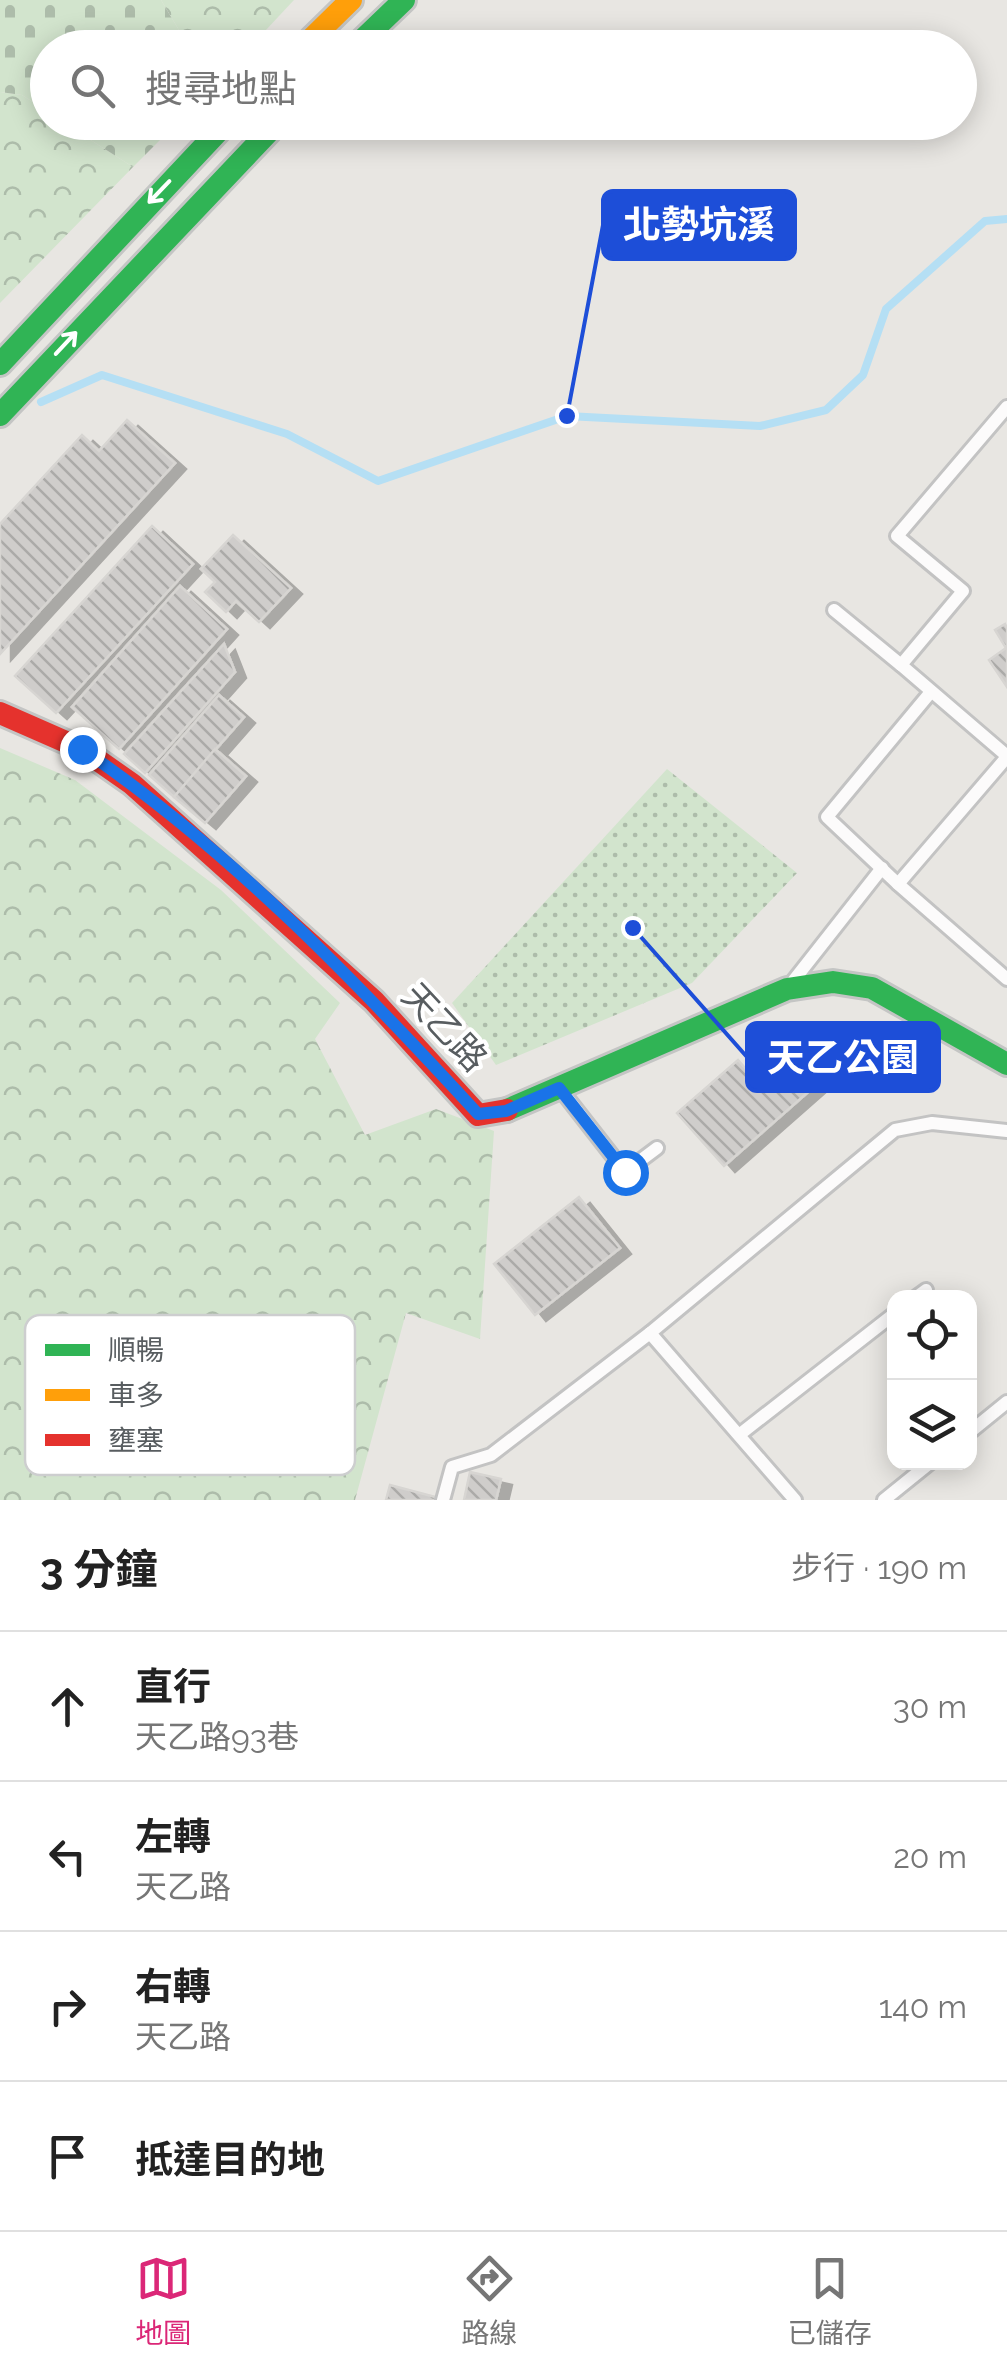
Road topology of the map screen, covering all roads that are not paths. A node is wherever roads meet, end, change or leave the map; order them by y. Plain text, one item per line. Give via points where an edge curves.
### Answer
1 (351, 0) edge
2 (404, 0) edge
3 (320, 30) edge
4 (373, 30) edge
5 (209, 140) edge
6 (261, 140) edge
7 (0, 364) edge
8 (1007, 408) edge
9 (0, 415) edge
10 (834, 610) dead end
11 (901, 665) junction
12 (930, 693) junction
13 (0, 713) edge
14 (1007, 757) edge
15 (882, 868) junction
16 (898, 884) junction
17 (1007, 980) edge
18 (787, 988) junction
19 (1007, 1064) edge
20 (559, 1088) junction
21 (1007, 1131) edge
22 (657, 1148) dead end
23 (887, 1319) edge
24 (650, 1333) junction
25 (1007, 1402) edge
26 (977, 1426) edge
27 (739, 1435) junction
28 (921, 1470) edge
29 (444, 1500) edge
30 (795, 1500) edge
31 (884, 1500) edge

1 - 3 main road
2 - 4 main road
5 -> 7 main road
9 -> 6 main road
8 - 11 lane via 897,536 963,591
10 - 11 lane
11 - 12 lane
12 - 14 lane
12 - 15 lane via 827,817
13 - 20 main road, 天乙路 via 82,749 132,784 374,1001 478,1114 506,1111
14 - 16 lane
15 - 16 lane
15 - 18 lane
16 - 17 lane
18 - 19 main road, 天乙路 via 834,982 872,988
18 - 20 main road, 天乙路
20 - 22 lane via 625,1172
21 - 24 lane via 932,1123 896,1130
23 - 27 lane
24 - 27 lane
24 - 29 lane via 491,1455 452,1467
25 - 26 lane
27 - 30 lane
28 - 31 lane

